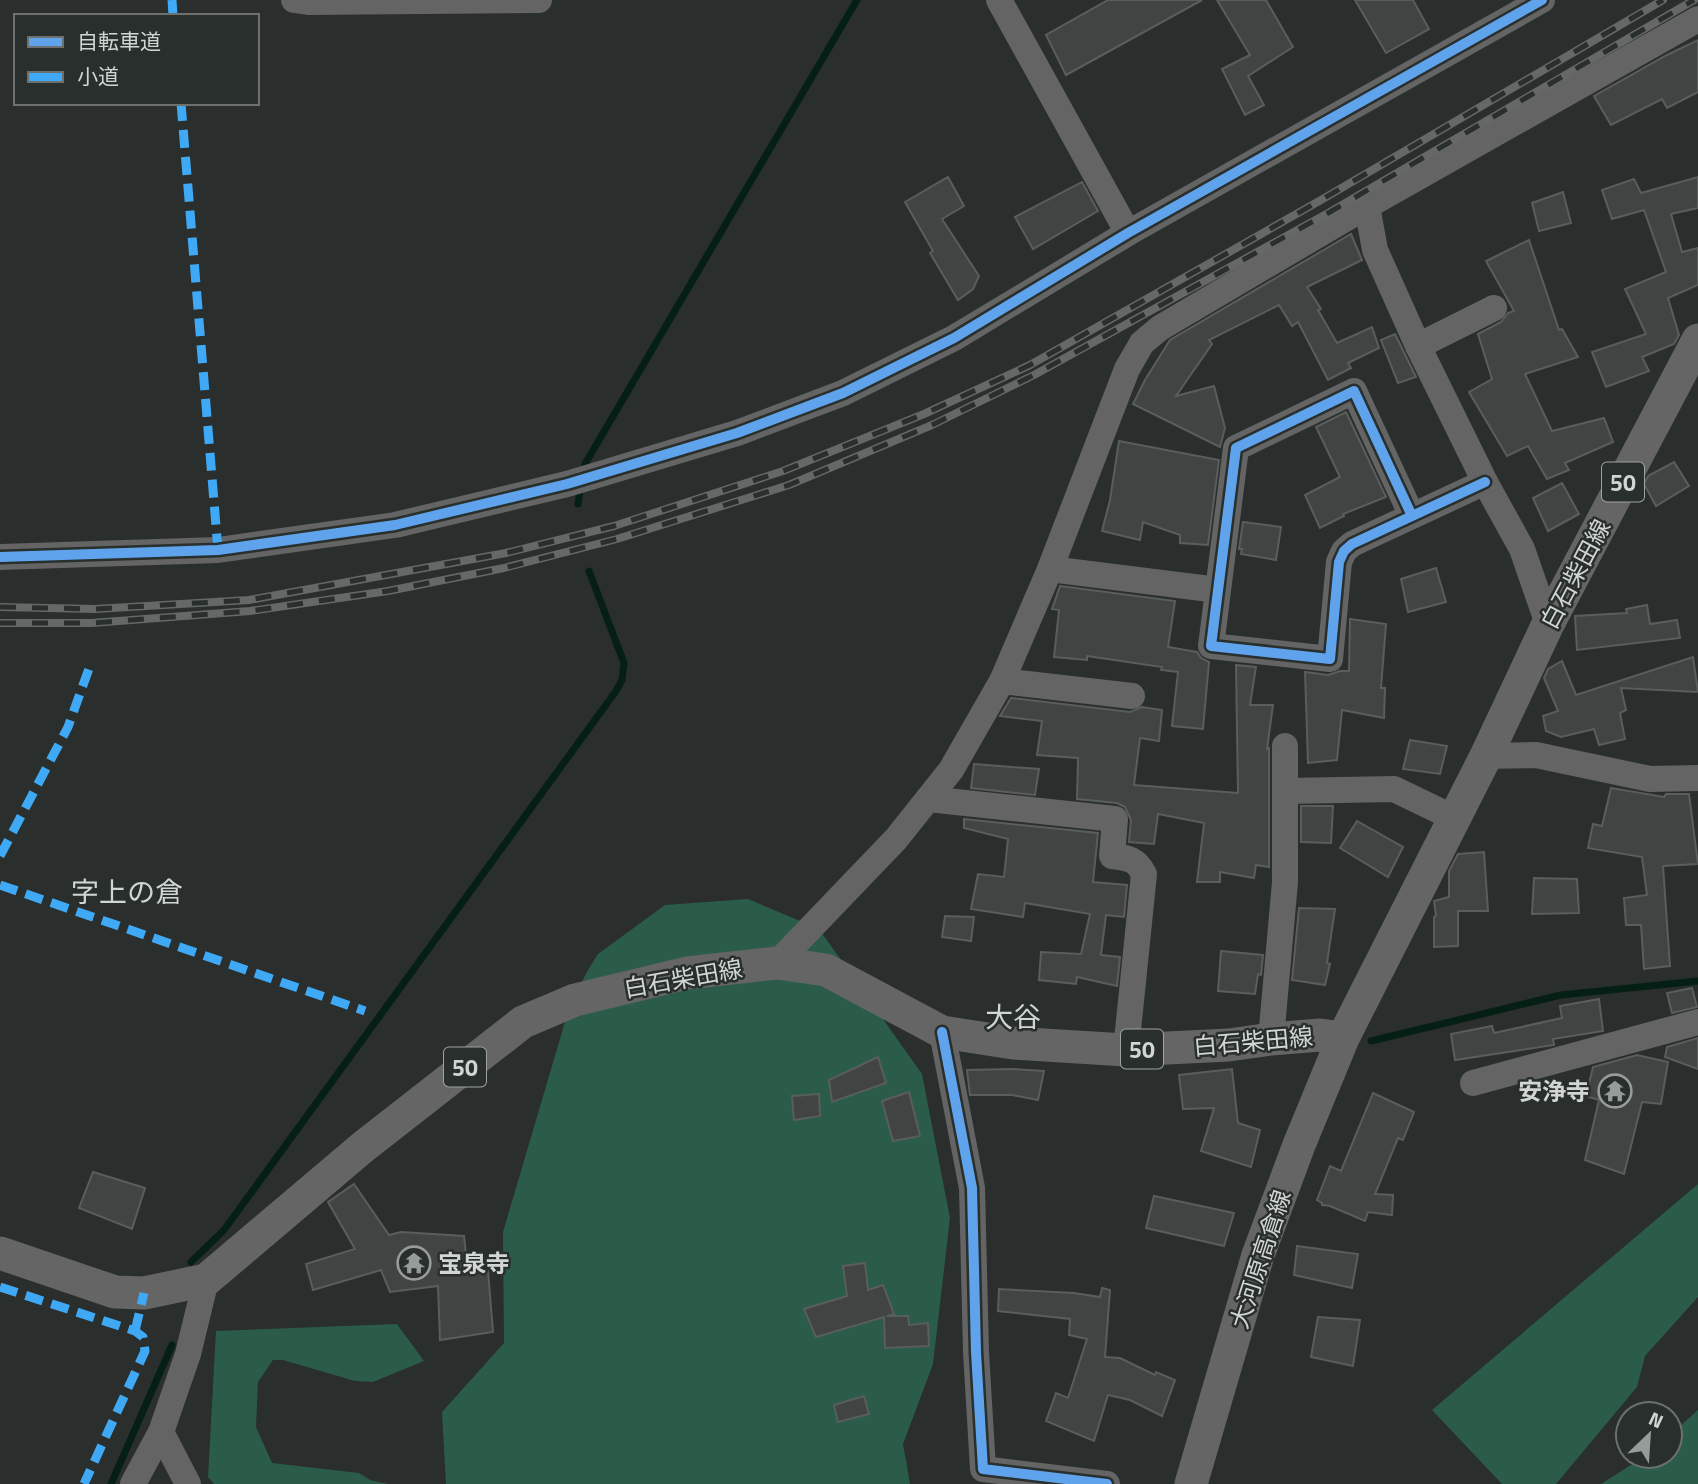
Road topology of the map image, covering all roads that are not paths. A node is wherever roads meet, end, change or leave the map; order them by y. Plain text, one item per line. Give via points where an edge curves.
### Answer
1 (539, 0) edge
2 (999, 0) edge
3 (1542, 0) edge
4 (304, 1) edge
5 (1698, 19) edge
6 (1367, 206) junction
7 (1128, 233) junction
8 (1494, 308) dead end
9 (1698, 340) edge
10 (1418, 346) junction
11 (1485, 482) junction
12 (1412, 516) junction
13 (0, 557) edge
14 (1050, 569) junction
15 (1218, 590) junction
16 (1548, 624) junction
17 (1002, 681) junction
18 (1132, 696) dead end
19 (1285, 746) dead end
20 (1486, 756) junction
21 (1698, 778) edge
22 (1285, 791) junction
23 (928, 799) junction
24 (1454, 818) junction
25 (777, 963) junction
26 (1698, 1021) edge
27 (942, 1032) junction
28 (1343, 1038) junction
29 (1271, 1039) junction
30 (1126, 1050) junction
31 (1472, 1083) dead end
32 (0, 1253) edge
33 (206, 1280) junction
34 (161, 1432) junction
35 (133, 1484) edge
36 (188, 1484) edge
37 (1107, 1484) edge
38 (1191, 1484) edge

1 - 4 street
2 - 7 street
3 - 7 street
5 - 6 street
6 - 10 street via 1375,250
6 - 14 street via 1160,328 1142,344 1127,369
7 - 13 street via 954,338 843,393 737,433 579,481 395,525 218,550
8 - 10 street
9 - 16 main road, 白石柴田線 / 50
10 - 11 street
11 - 12 street
11 - 16 street via 1522,549
12 - 15 street via 1343,551 1330,659 1212,646
12 - 15 street via 1354,391 1236,448
14 - 15 street
14 - 17 street
16 - 20 main road, 白石柴田線 / 50
17 - 18 street
17 - 23 street via 951,770
19 - 22 street
20 - 21 street via 1536,755 1650,779
20 - 24 main road, 白石柴田線 / 50
22 - 24 street via 1394,789
22 - 29 street via 1285,881
23 - 25 street via 887,849
23 - 30 street via 1115,820 1112,856 1129,858 1144,874
24 - 28 main road, 白石柴田線 / 50
25 - 27 main road, 白石柴田線 / 50 via 826,970
25 - 33 main road, 白石柴田線 / 50 via 687,973 575,1000 523,1021 363,1147
26 - 31 street
27 - 30 main road, 白石柴田線 / 50 via 1013,1043
27 - 37 street via 972,1188 983,1469
28 - 29 main road, 白石柴田線 / 50
28 - 38 main road, 大河原高倉線 via 1258,1255
29 - 30 main road, 白石柴田線 / 50
32 - 33 main road, 白石柴田線 / 50 via 115,1292 144,1293
33 - 34 street via 188,1354
34 - 35 street
34 - 36 street

